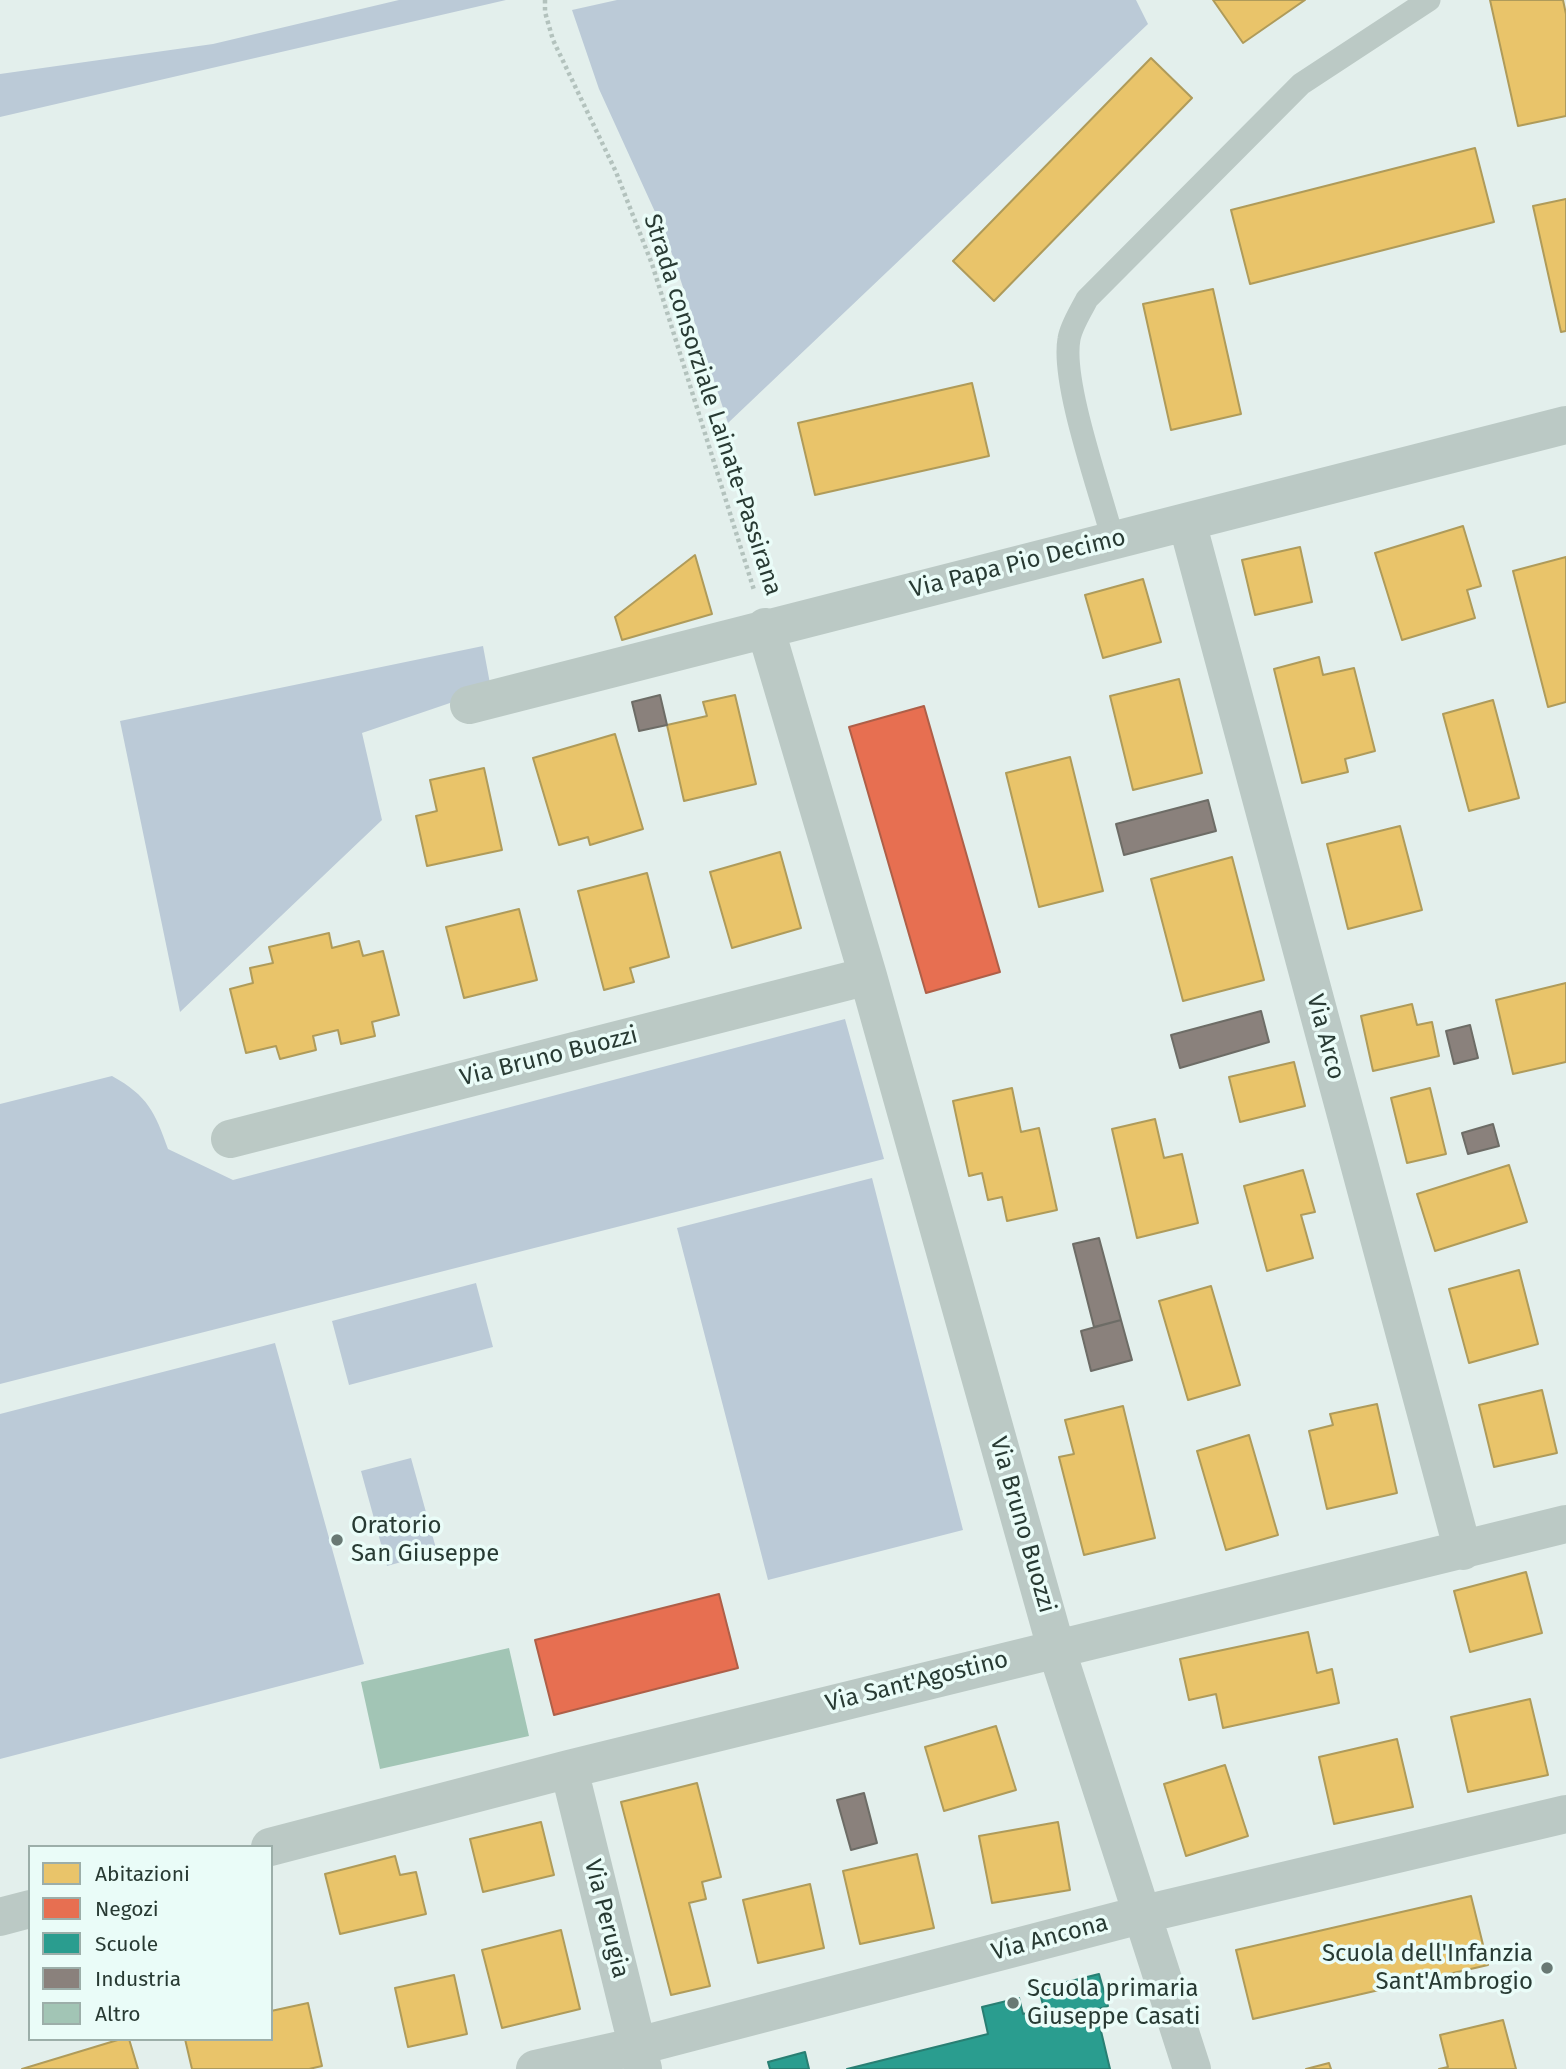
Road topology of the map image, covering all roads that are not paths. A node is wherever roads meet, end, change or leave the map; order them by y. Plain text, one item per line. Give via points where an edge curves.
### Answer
1 (1429, 0) edge
2 (1566, 425) edge
3 (1187, 522) junction
4 (1113, 540) junction
5 (765, 628) junction
6 (469, 705) dead end
7 (868, 976) junction
8 (230, 1139) dead end
9 (1566, 1524) edge
10 (1463, 1551) junction
11 (1056, 1648) junction
12 (569, 1769) junction
13 (1566, 1814) edge
14 (273, 1846) edge
15 (28, 1910) edge
16 (1140, 1915) junction
17 (0, 1917) edge
18 (641, 2057) edge
19 (535, 2069) edge
20 (1192, 2069) edge

1 - 4 lane via 1301,83 1087,299 1069,337 1069,363
2 - 3 street, Via Papa Pio Decimo
3 - 4 street, Via Papa Pio Decimo
3 - 10 street, Via Arco
4 - 5 street, Via Papa Pio Decimo
5 - 6 street, Via Papa Pio Decimo
5 - 7 street, Via Bruno Buozzi
7 - 8 street, Via Bruno Buozzi
7 - 11 street, Via Bruno Buozzi
9 - 10 street, Via Sant'Agostino
10 - 11 street, Via Sant'Agostino
11 - 12 street, Via Sant'Agostino
11 - 16 street, Via Bruno Buozzi
12 - 14 street, Via Sant'Agostino
12 - 18 street, Via Perugia
13 - 16 street, Via Ancona
15 - 17 street
16 - 18 street, Via Ancona
16 - 20 street, Via Bruno Buozzi
18 - 19 street, Via Ancona

